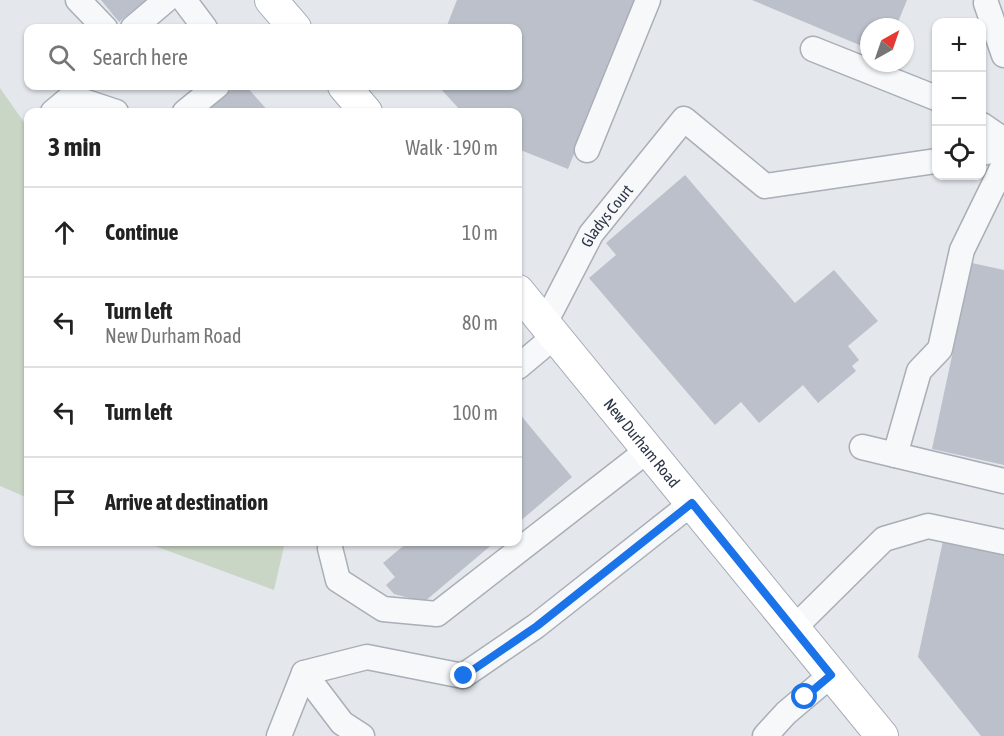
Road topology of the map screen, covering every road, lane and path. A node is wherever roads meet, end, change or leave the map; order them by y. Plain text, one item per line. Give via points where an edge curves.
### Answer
1 (78, 0) edge
2 (166, 0) edge
3 (183, 0) edge
4 (648, 0) edge
5 (984, 9) edge
6 (101, 24) edge
7 (138, 24) edge
8 (202, 24) edge
9 (813, 49) dead end
10 (1004, 55) edge
11 (212, 90) edge
12 (347, 90) edge
13 (932, 96) edge
14 (58, 108) edge
15 (104, 108) edge
16 (190, 108) edge
17 (363, 108) edge
18 (983, 126) edge
19 (1004, 140) edge
20 (1004, 148) edge
21 (587, 150) dead end
22 (986, 152) edge
23 (932, 163) edge
24 (1004, 164) edge
25 (522, 296) edge
26 (550, 329) junction
27 (522, 362) edge
28 (862, 447) dead end
29 (648, 450) junction
30 (895, 455) junction
31 (1004, 481) edge
32 (692, 503) junction
33 (1004, 542) edge
34 (331, 546) edge
35 (794, 628) junction
36 (304, 673) junction
37 (831, 675) junction
38 (279, 736) edge
39 (362, 736) edge
40 (765, 736) edge
41 (882, 736) edge

1 - 6 street
2 - 7 street
3 - 8 street
4 - 21 street
5 - 10 street
9 - 13 street
11 - 16 street
12 - 17 main road
14 - 15 street via 71,97
18 - 19 street
20 - 22 street
23 - 26 street, Gladys Court via 765,186 684,119 591,234
24 - 30 street via 962,250 940,349 918,371
25 - 26 main road, New Durham Road
26 - 27 street
26 - 29 main road, New Durham Road
28 - 30 street
29 - 32 main road, New Durham Road
29 - 34 street via 437,614 383,609 338,580
30 - 31 street
32 - 35 main road, New Durham Road
32 - 36 street via 537,626 464,676 367,657
33 - 35 street via 928,526 884,539
35 - 37 main road, New Durham Road
36 - 38 street
36 - 39 street via 342,723
37 - 40 street
37 - 41 main road, New Durham Road

